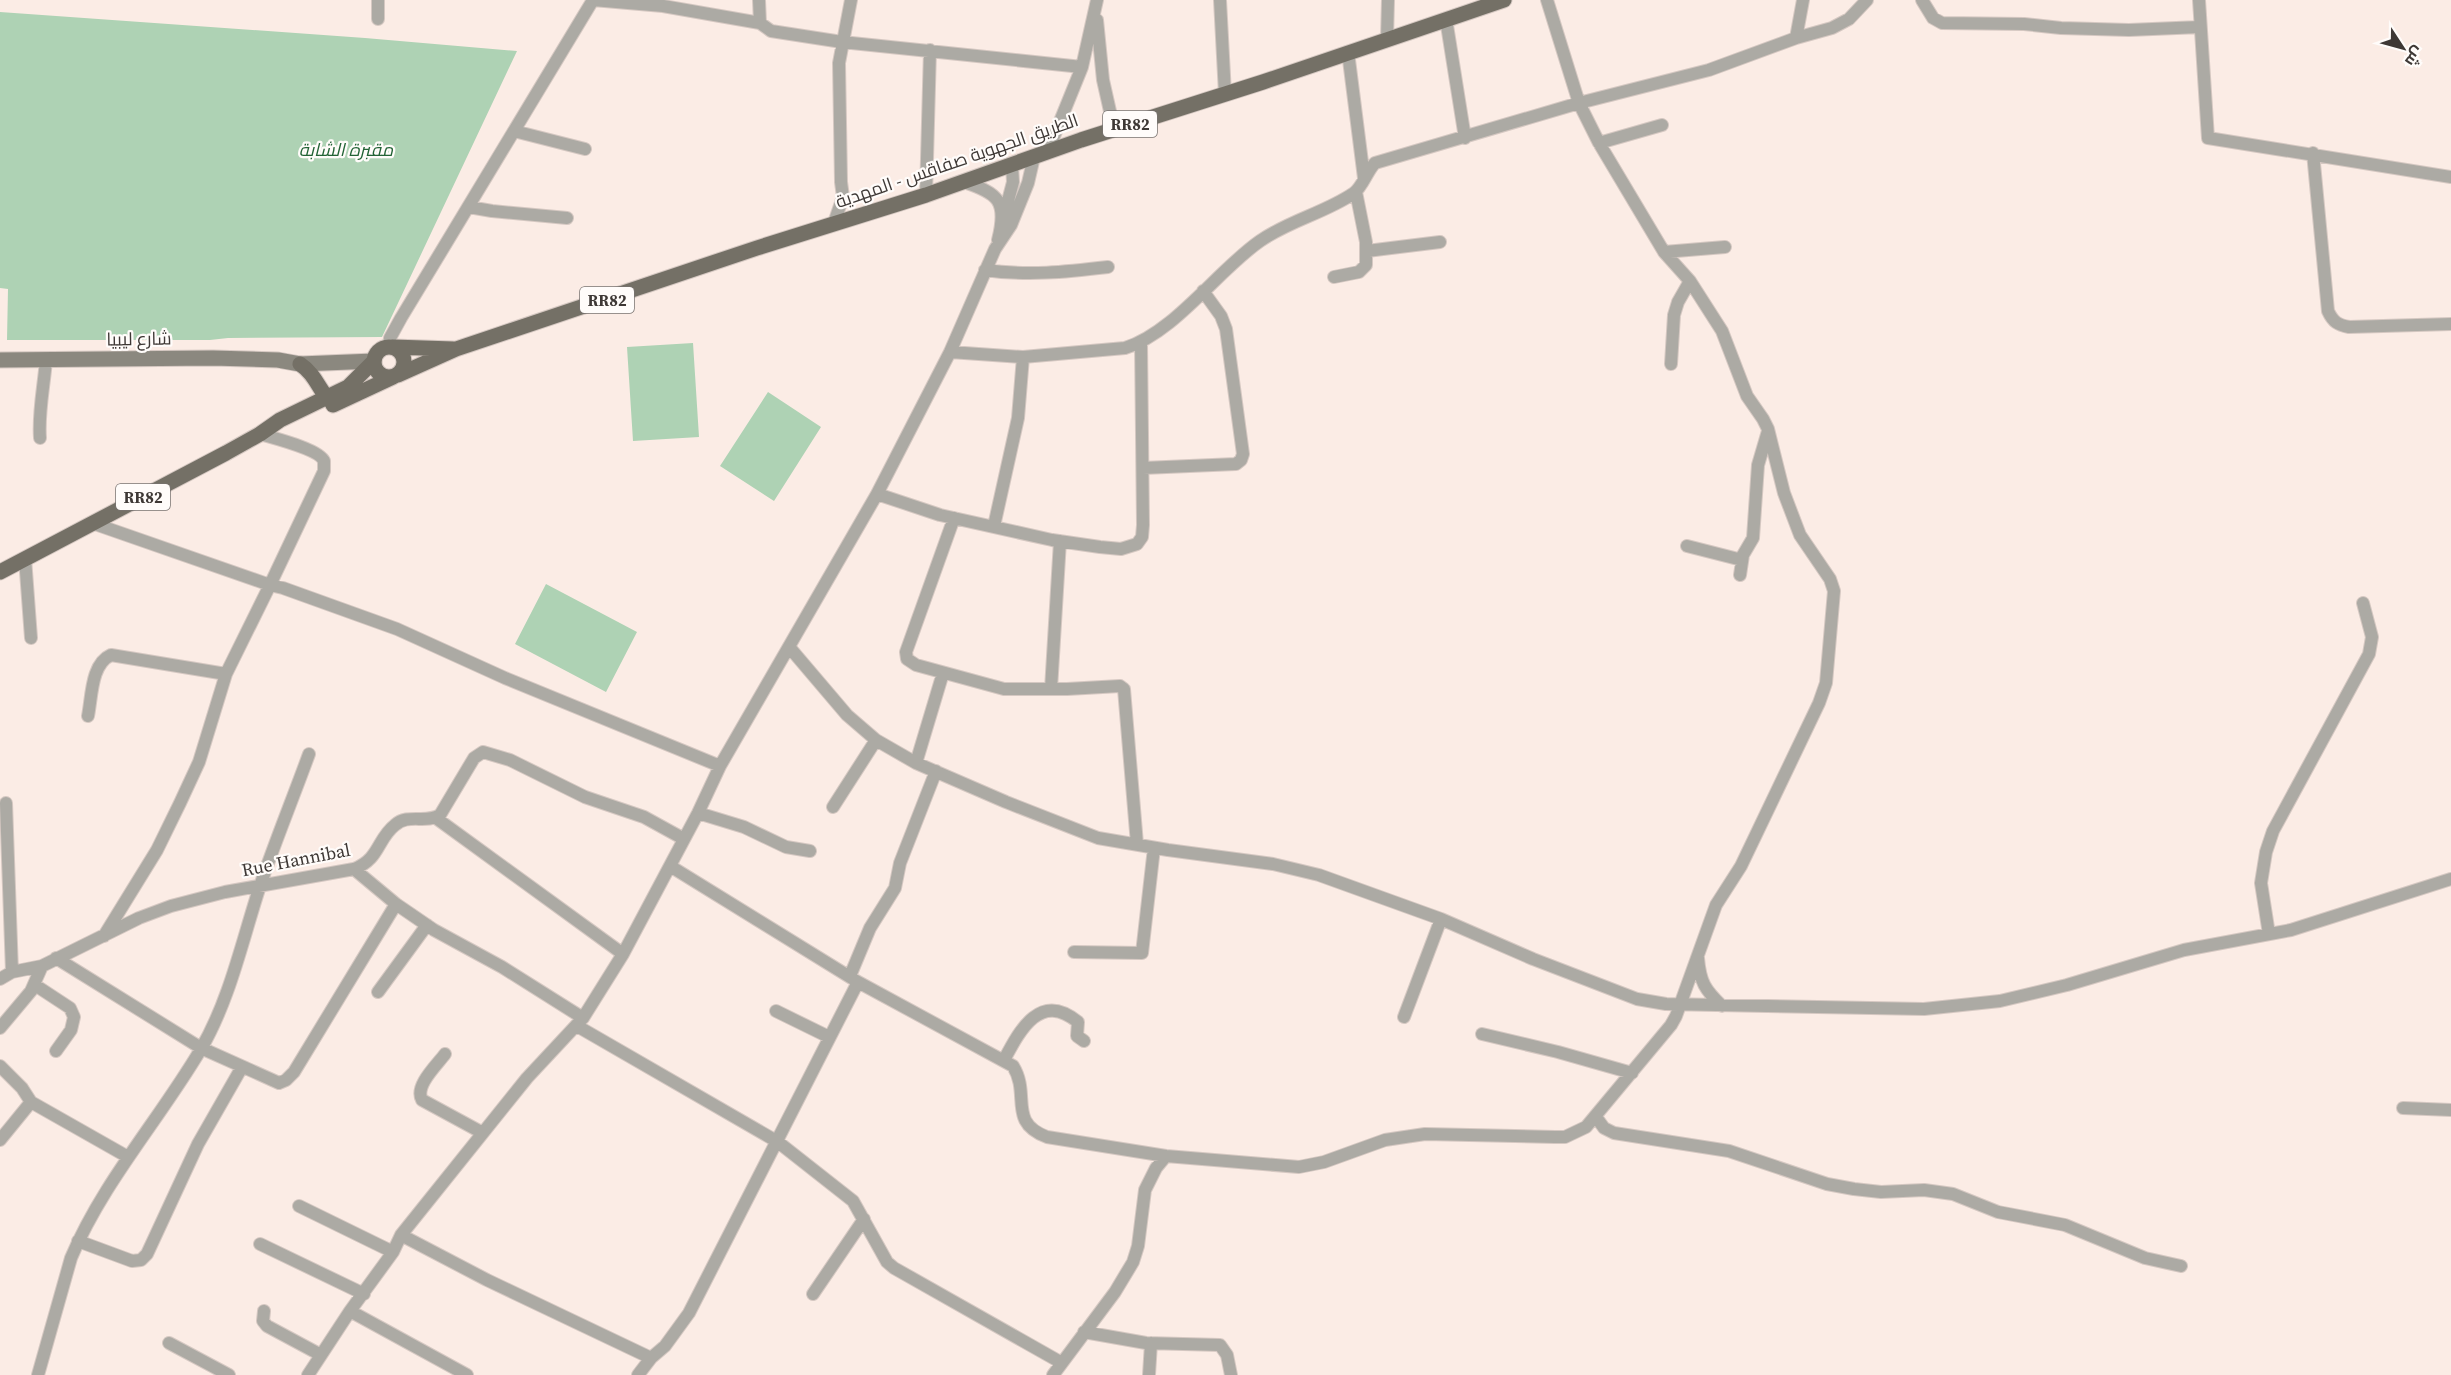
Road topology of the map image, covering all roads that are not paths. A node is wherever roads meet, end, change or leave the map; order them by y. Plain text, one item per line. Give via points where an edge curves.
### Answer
1 (378, 0) edge
2 (593, 0) edge
3 (759, 0) edge
4 (851, 0) edge
5 (1220, 0) edge
6 (1388, 0) edge
7 (1504, 0) edge
8 (1547, 0) edge
9 (1803, 0) edge
10 (1867, 0) edge
11 (1922, 0) edge
12 (2199, 0) edge
13 (1096, 4) edge
14 (378, 19) dead end
15 (1446, 19) junction
16 (760, 23) junction
17 (2200, 27) junction
18 (1796, 38) junction
19 (1387, 39) junction
20 (842, 42) junction
21 (930, 50) junction
22 (1348, 52) junction
23 (1082, 66) junction
24 (1225, 94) junction
25 (1579, 103) junction
26 (1662, 125) dead end
27 (1114, 129) junction
28 (514, 131) junction
29 (1466, 138) junction
30 (1599, 143) junction
31 (585, 149) dead end
32 (2313, 153) junction
33 (1041, 154) junction
34 (1012, 165) junction
35 (2451, 177) edge
36 (1364, 178) junction
37 (964, 182) junction
38 (1356, 192) junction
39 (926, 195) junction
40 (469, 207) junction
41 (567, 218) dead end
42 (834, 223) junction
43 (1001, 228) junction
44 (1440, 242) dead end
45 (1725, 247) dead end
46 (995, 249) junction
47 (1367, 250) junction
48 (1664, 252) junction
49 (1108, 267) dead end
50 (985, 270) junction
51 (1334, 277) dead end
52 (1690, 281) junction
53 (1203, 291) junction
54 (2451, 324) edge
55 (1141, 342) junction
56 (456, 349) junction
57 (383, 352) junction
58 (950, 352) junction
59 (1023, 357) junction
60 (0, 360) edge
61 (46, 360) junction
62 (278, 360) junction
63 (300, 364) junction
64 (1671, 364) dead end
65 (396, 376) junction
66 (330, 401) junction
67 (1768, 429) junction
68 (260, 434) junction
69 (40, 438) dead end
70 (1143, 468) junction
71 (877, 494) junction
72 (954, 518) junction
73 (92, 523) junction
74 (994, 526) junction
75 (1060, 541) junction
76 (1687, 546) dead end
77 (25, 558) junction
78 (1742, 560) junction
79 (0, 572) edge
80 (1740, 575) dead end
81 (270, 585) junction
82 (2363, 603) dead end
83 (31, 638) dead end
84 (790, 648) junction
85 (943, 673) junction
86 (226, 674) junction
87 (1051, 689) junction
88 (88, 716) dead end
89 (876, 740) junction
90 (309, 754) dead end
91 (916, 763) junction
92 (720, 766) junction
93 (936, 771) junction
94 (6, 802) dead end
95 (833, 807) dead end
96 (698, 813) junction
97 (436, 818) junction
98 (684, 838) junction
99 (1137, 844) junction
100 (1154, 848) junction
101 (810, 851) dead end
102 (670, 866) junction
103 (354, 869) junction
104 (2451, 879) edge
105 (260, 887) junction
106 (396, 904) junction
107 (1441, 920) junction
108 (427, 925) junction
109 (2269, 934) junction
110 (5, 936) edge
111 (104, 937) junction
112 (1074, 952) dead end
113 (623, 954) junction
114 (1698, 954) junction
115 (56, 958) junction
116 (42, 966) junction
117 (12, 972) junction
118 (0, 979) edge
119 (854, 979) junction
120 (35, 986) junction
121 (378, 992) dead end
122 (1679, 1003) junction
123 (1722, 1006) junction
124 (776, 1011) dead end
125 (1404, 1017) dead end
126 (580, 1022) junction
127 (0, 1028) edge
128 (1482, 1034) dead end
129 (829, 1036) junction
130 (1084, 1041) dead end
131 (201, 1048) junction
132 (56, 1051) dead end
133 (445, 1054) dead end
134 (1004, 1060) junction
135 (0, 1066) edge
136 (242, 1067) junction
137 (1632, 1073) junction
138 (31, 1102) junction
139 (2403, 1108) dead end
140 (2451, 1110) edge
141 (1596, 1117) junction
142 (481, 1132) junction
143 (0, 1140) edge
144 (778, 1142) junction
145 (1166, 1156) junction
146 (129, 1157) junction
147 (299, 1206) dead end
148 (864, 1219) junction
149 (401, 1235) junction
150 (78, 1241) junction
151 (260, 1244) dead end
152 (393, 1252) junction
153 (2181, 1266) dead end
154 (364, 1294) junction
155 (813, 1294) dead end
156 (264, 1311) dead end
157 (350, 1311) junction
158 (1084, 1332) junction
159 (1150, 1342) junction
160 (169, 1343) dead end
161 (321, 1355) junction
162 (651, 1358) junction
163 (1062, 1363) junction
164 (38, 1375) edge
165 (229, 1375) edge
166 (308, 1375) edge
167 (467, 1375) edge
168 (638, 1375) edge
169 (1053, 1375) edge
170 (1149, 1375) edge
171 (1231, 1375) edge

1 - 14 street
2 - 16 street via 663,6
2 - 28 street
3 - 16 street
4 - 20 street
5 - 24 street
6 - 19 street
7 - 15 main road, الطريق الجهوية صفاقس - المهدية / RR82
8 - 25 street
9 - 18 street
10 - 18 street via 1849,19
11 - 17 street via 1933,18 1942,23 2129,30
12 - 17 street
13 - 23 street
13 - 27 street
15 - 19 main road, الطريق الجهوية صفاقس - المهدية / RR82
15 - 29 street
16 - 20 street via 771,31
17 - 32 street via 2208,138
18 - 25 street via 1709,70
19 - 22 main road, الطريق الجهوية صفاقس - المهدية / RR82
20 - 21 street
20 - 42 street via 839,63 843,198
21 - 23 street
21 - 39 street
22 - 24 main road, الطريق الجهوية صفاقس - المهدية / RR82
22 - 36 street
23 - 33 street
24 - 27 main road, الطريق الجهوية صفاقس - المهدية / RR82
25 - 29 street
25 - 30 street
26 - 30 street
27 - 33 main road, الطريق الجهوية صفاقس - المهدية / RR82
28 - 31 street
28 - 40 street
29 - 36 street via 1375,163
30 - 48 street
32 - 35 street
32 - 54 street via 2328,311 2332,319 2349,327
33 - 34 main road, الطريق الجهوية صفاقس - المهدية / RR82
33 - 46 street via 1011,225
34 - 37 main road, الطريق الجهوية صفاقس - المهدية / RR82
34 - 43 street via 1013,182
36 - 38 street
37 - 39 main road, الطريق الجهوية صفاقس - المهدية / RR82
37 - 43 street via 992,193 999,201
38 - 47 street
38 - 53 street via 1261,240
39 - 42 main road, الطريق الجهوية صفاقس - المهدية / RR82
40 - 41 street
40 - 57 street
42 - 56 main road, الطريق الجهوية صفاقس - المهدية / RR82
43 - 46 street
44 - 47 street
45 - 48 street
46 - 50 street
47 - 51 street via 1362,270
48 - 52 street
49 - 50 street via 1057,273
50 - 58 street
52 - 64 street via 1674,315
52 - 67 street via 1722,331 1747,396
53 - 55 street
53 - 70 street via 1226,329 1241,460 1236,464
55 - 59 street via 1125,348
55 - 70 street
56 - 57 main road, الطريق الجهوية صفاقس - المهدية
56 - 65 main road, الطريق الجهوية صفاقس - المهدية / RR82
57 - 62 main road, شارع ليبيا via 297,354
57 - 63 main road, شارع ليبيا
57 - 65 main road via 379,375
57 - 65 main road via 401,353 405,362
57 - 66 main road, الطريق الجهوية صفاقس - المهدية / RR82
58 - 59 street
58 - 71 street
59 - 74 street via 1018,418
60 - 61 main road, شارع ليبيا
61 - 62 main road, شارع ليبيا
61 - 69 street
62 - 63 main road, شارع ليبيا
63 - 66 main road via 315,376
65 - 66 main road, الطريق الجهوية صفاقس - المهدية / RR82
66 - 68 main road, الطريق الجهوية صفاقس - المهدية / RR82 via 280,420
67 - 78 street via 1758,465 1753,538
67 - 114 street via 1784,493 1800,535 1833,584 1826,683 1741,866 1716,905
68 - 73 main road, الطريق الجهوية صفاقس - المهدية / RR82
68 - 81 street via 310,450 324,462 324,471
70 - 75 street via 1143,532 1137,544 1121,549
71 - 72 street
71 - 84 street
72 - 74 street
72 - 85 street via 906,652 911,663
73 - 77 main road, الطريق الجهوية صفاقس - المهدية / RR82
73 - 81 street
74 - 75 street
75 - 87 street
76 - 78 street
77 - 79 main road, الطريق الجهوية صفاقس - المهدية / RR82
77 - 83 street
78 - 80 street
81 - 86 street
81 - 92 street via 397,629
82 - 109 street via 2372,637 2369,654 2292,794 2266,852 2261,883
84 - 89 street via 848,715
84 - 92 street
85 - 87 street via 1004,689
85 - 91 street
86 - 88 street via 111,655 98,667
86 - 111 street via 199,762 180,803 157,850
87 - 99 street via 1124,689
89 - 91 street
89 - 95 street
90 - 105 street
91 - 93 street
92 - 96 street
93 - 99 street via 1098,838
93 - 119 street via 900,863 895,888 870,928
94 - 110 street
96 - 98 street
96 - 101 street via 744,827 786,847
97 - 98 street via 474,758 488,752 585,797 644,817
97 - 103 street, Rue Hannibal via 406,819 394,825 375,855
97 - 113 street
98 - 102 street
99 - 100 street
100 - 107 street via 1273,864 1319,875
100 - 112 street via 1142,952
102 - 113 street
102 - 119 street
103 - 105 street, Rue Hannibal
103 - 106 street
104 - 109 street
105 - 111 street, Rue Hannibal via 171,906
105 - 131 street via 228,988
106 - 108 street
106 - 136 street via 294,1072 279,1083
107 - 122 street via 1637,999 1666,1005
107 - 125 street
108 - 121 street
108 - 126 street via 502,967
109 - 123 street via 2184,950 2067,985 1972,1005 1924,1009
110 - 117 street
111 - 115 street, Rue Hannibal
113 - 126 street
114 - 122 street
114 - 123 street via 1699,972 1707,992
115 - 116 street, Rue Hannibal
115 - 131 street
116 - 117 street, Rue Hannibal
116 - 120 street
117 - 118 street, Rue Hannibal
119 - 129 street
119 - 134 street
120 - 127 street
120 - 132 street via 70,1008 74,1017 71,1030
122 - 123 street
122 - 137 street via 1671,1025
124 - 129 street
126 - 142 street
126 - 144 street
128 - 137 street
129 - 144 street
130 - 134 street via 1077,1036 1078,1022 1071,1016 1052,1011 1034,1015
131 - 136 street
131 - 146 street
133 - 142 street via 419,1095
134 - 145 street via 1017,1073 1024,1120 1035,1133
135 - 138 street
136 - 150 street via 198,1144 147,1254 132,1261
137 - 141 street
138 - 143 street
138 - 146 street
139 - 140 street
141 - 145 street via 1565,1137 1425,1134 1385,1140 1299,1167
141 - 153 street via 1614,1133 1729,1151 1827,1184 1868,1191 1953,1194 1998,1212 2078,1229 2145,1258
142 - 149 street
144 - 148 street via 853,1201
144 - 162 street via 688,1313 665,1346
145 - 158 street via 1145,1190 1133,1262
146 - 150 street
147 - 152 street
148 - 155 street
148 - 163 street via 894,1269
149 - 152 street
149 - 162 street
150 - 164 street
151 - 154 street
152 - 154 street
154 - 157 street
156 - 161 street via 262,1321 267,1326
157 - 161 street
157 - 167 street
158 - 159 street
158 - 163 street
159 - 170 street
159 - 171 street via 1220,1345 1227,1355
160 - 165 street
161 - 166 street
162 - 168 street
163 - 169 street

